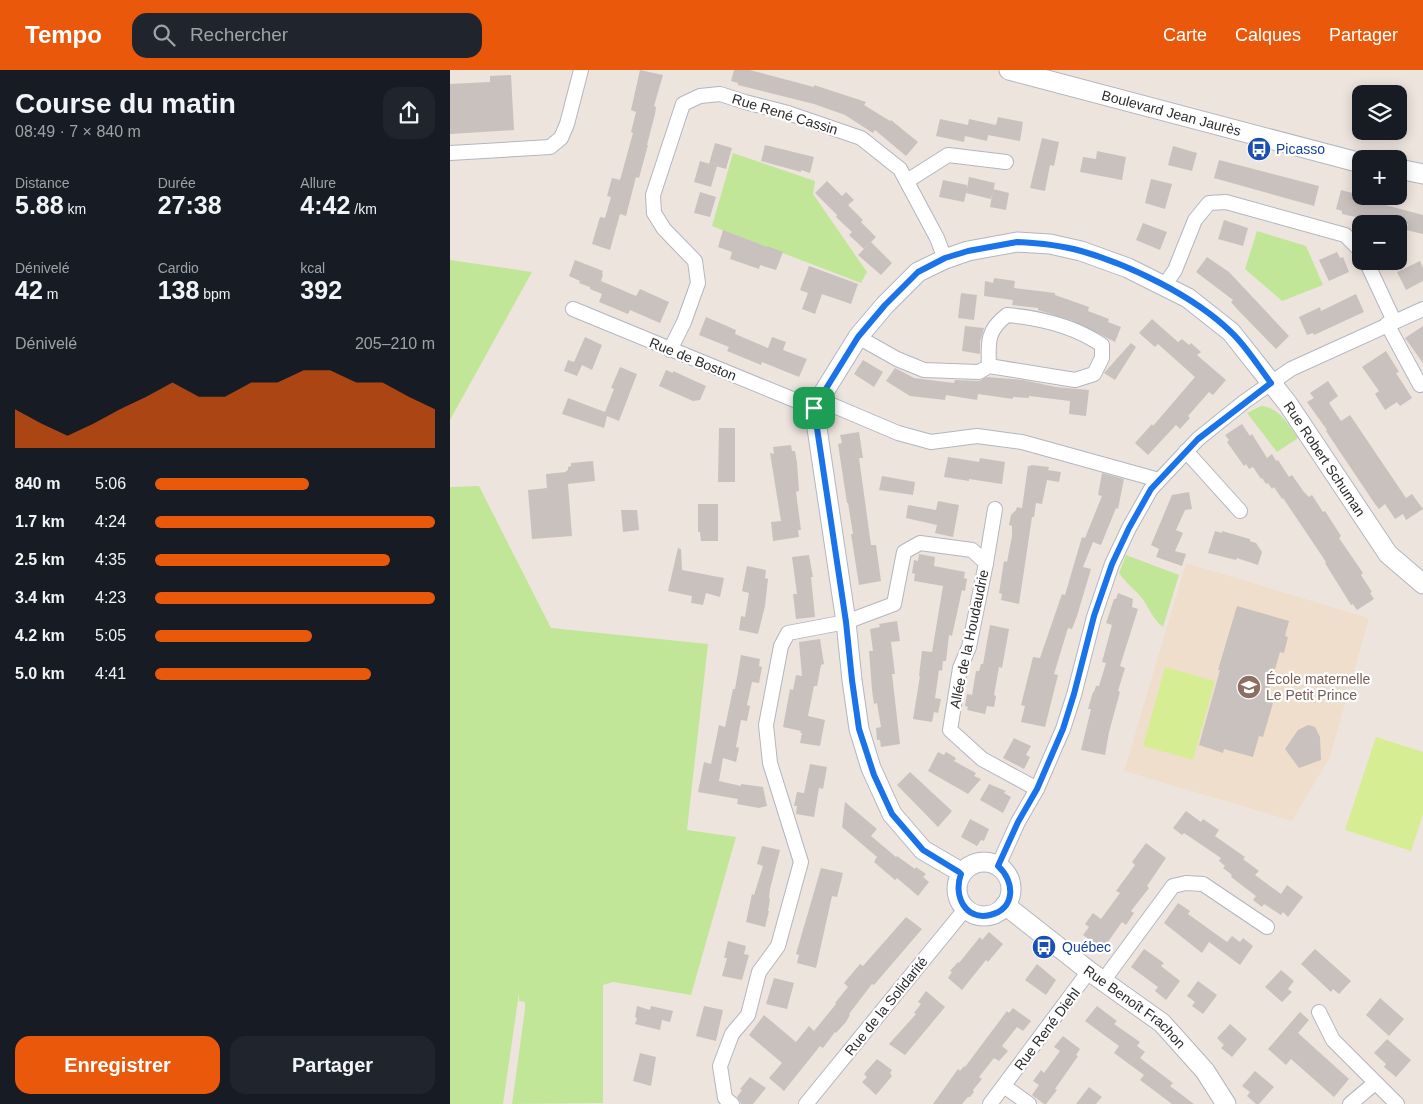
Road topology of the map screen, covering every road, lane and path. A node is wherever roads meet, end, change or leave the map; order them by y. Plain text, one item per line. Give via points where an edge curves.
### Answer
1 (581, 70) edge
2 (1009, 70) edge
3 (450, 153) edge
4 (1352, 161) edge
5 (1006, 162) dead end
6 (1407, 171) edge
7 (1423, 174) edge
8 (907, 181) junction
9 (1352, 242) edge
10 (945, 258) junction
11 (1370, 270) edge
12 (1164, 286) junction
13 (573, 309) dead end
14 (1423, 309) edge
15 (1391, 323) junction
16 (858, 337) junction
17 (670, 350) junction
18 (989, 366) junction
19 (1271, 383) junction
20 (1420, 386) dead end
21 (817, 404) junction
22 (1186, 451) junction
23 (1159, 480) junction
24 (995, 509) dead end
25 (1240, 511) dead end
26 (986, 563) junction
27 (1423, 584) edge
28 (846, 622) junction
29 (1037, 789) junction
30 (998, 866) junction
31 (961, 874) junction
32 (1005, 905) junction
33 (966, 908) junction
34 (1267, 928) dead end
35 (1096, 976) junction
36 (1319, 1012) dead end
37 (1375, 1083) junction
38 (1004, 1086) junction
39 (732, 1104) edge
40 (806, 1104) edge
41 (990, 1104) edge
42 (1029, 1104) edge
43 (1226, 1104) edge
44 (1350, 1104) edge
45 (1397, 1104) edge

1 - 3 street via 567,124 561,138 550,147
2 - 4 street, Boulevard Jean Jaurès
5 - 8 street via 948,155
6 - 7 street
8 - 10 street, Rue René Cassin
8 - 17 street, Rue René Cassin via 900,168 861,138 788,112 720,94 700,96 683,104 653,195 654,213 664,230 695,261 698,283
9 - 12 street via 1345,235 1226,202 1209,203 1195,220 1175,270
10 - 12 street, Rue Robert Schuman via 1017,242 1050,244 1090,254
10 - 16 street, Rue Robert Schuman via 918,272
11 - 15 street
12 - 19 street, Rue Robert Schuman via 1188,298 1231,332
13 - 17 street, Rue de Boston
14 - 15 street
15 - 19 street via 1292,369
15 - 20 street
16 - 18 street via 924,370 979,372
16 - 21 street, Rue Robert Schuman
17 - 21 street, Rue de Boston
18 - 18 street via 1075,380 1094,374 1102,358 1102,345 1086,334 1038,318 1007,315 996,324 988,340
19 - 22 street
19 - 27 street, Rue Robert Schuman via 1388,554
21 - 23 street, Rue de Boston via 930,442 977,436 1022,442
21 - 28 street
22 - 23 street
22 - 25 street
23 - 29 street via 1129,528 1112,564 1063,729
24 - 26 street, Allée de la Houdaudrie
26 - 28 street, Allée de la Houdaudrie via 972,550 920,543 904,552 894,604
26 - 29 street, Allée de la Houdaudrie via 970,647 960,668 950,730 982,759
28 - 31 street via 859,729 874,775 892,814 923,850
28 - 39 street via 788,633 781,646 766,725 770,762 802,862 778,946 759,972 748,1015 732,1034 720,1066 725,1098
29 - 30 street
30 - 31 street via 982,862
30 - 32 street via 1005,872 1011,889
31 - 33 street via 958,892
32 - 33 street via 990,915 973,913
32 - 35 street, Rue Benoît Frachon
33 - 40 street, Rue de la Solidarité
34 - 35 street, Rue René Diehl via 1203,884 1174,886
35 - 38 street, Rue René Diehl
35 - 43 street, Rue Benoît Frachon via 1162,1023 1205,1071
36 - 37 street via 1332,1040
37 - 44 street
37 - 45 street
38 - 41 street, Rue René Diehl
38 - 42 street

